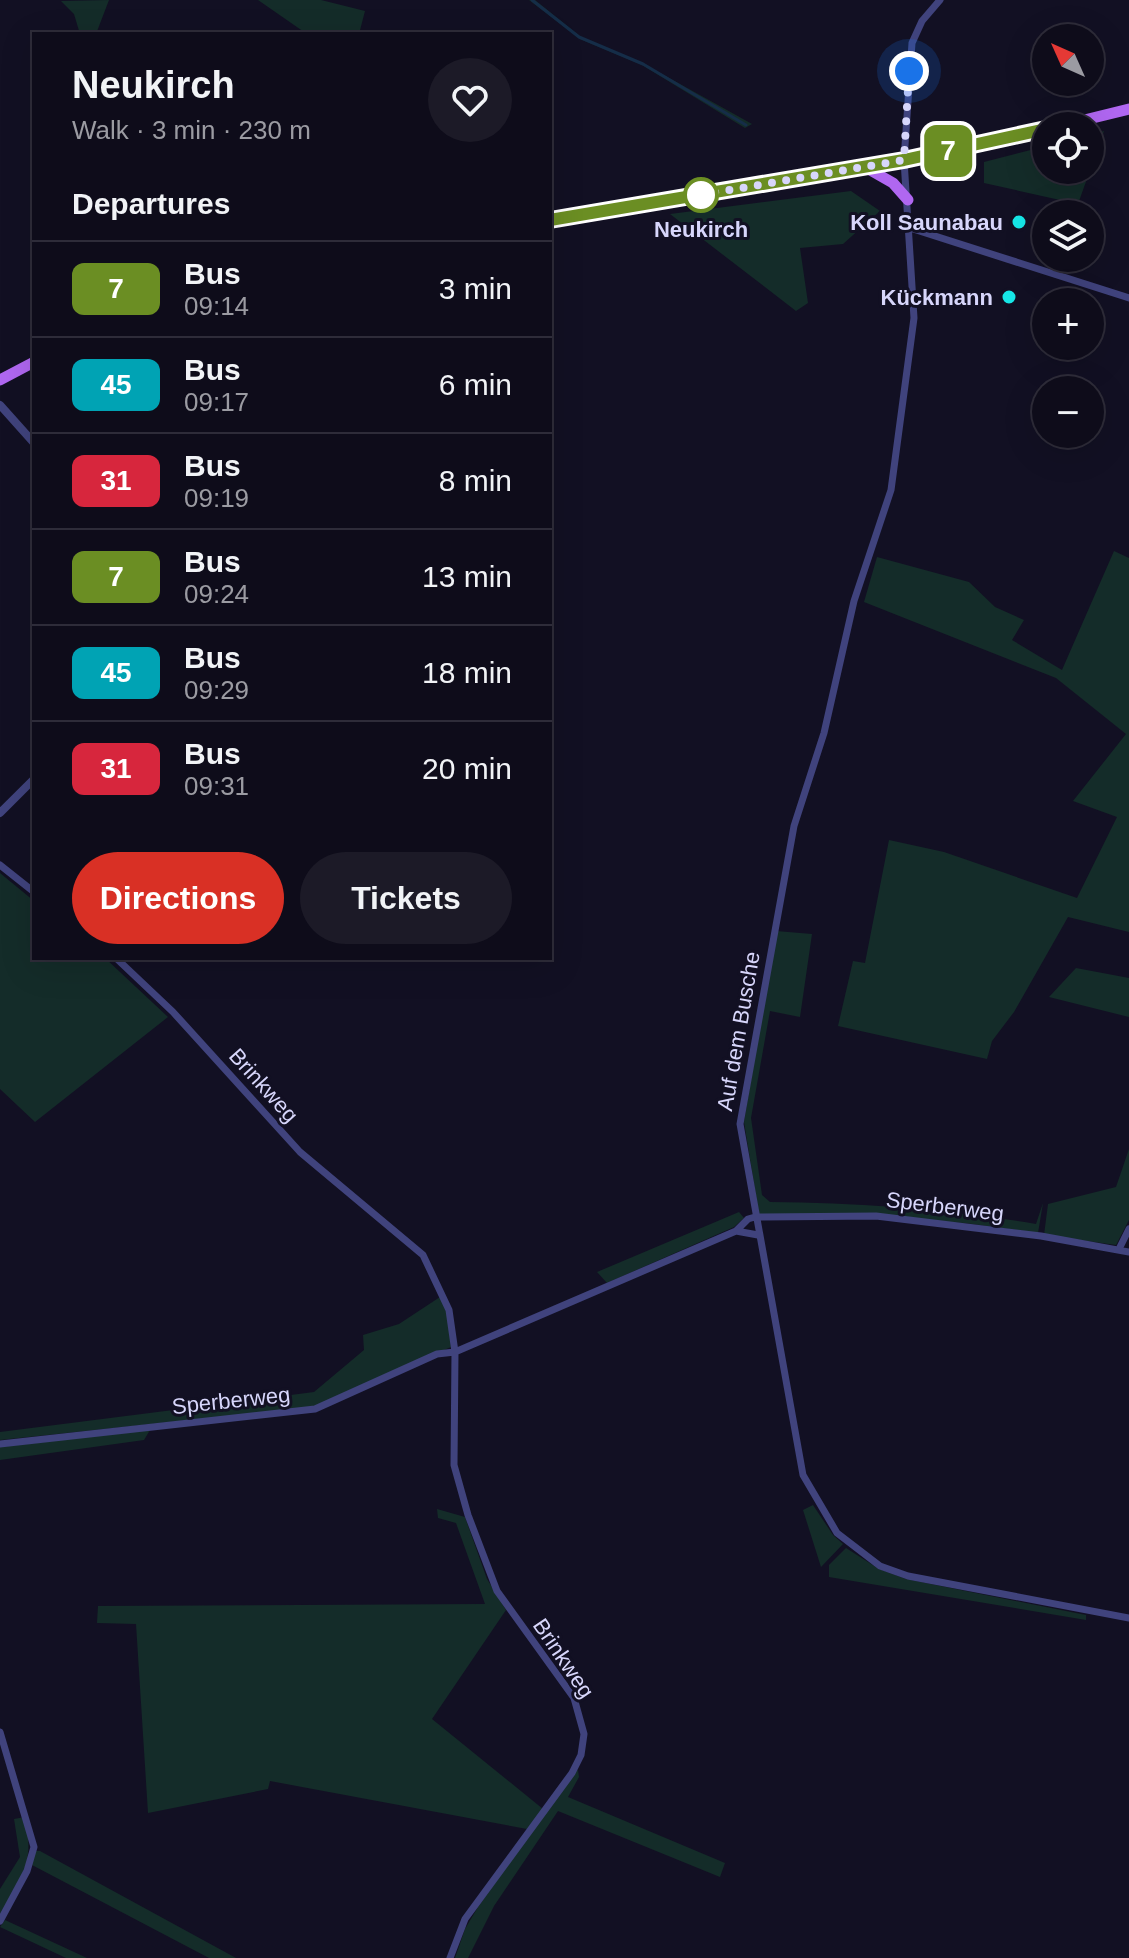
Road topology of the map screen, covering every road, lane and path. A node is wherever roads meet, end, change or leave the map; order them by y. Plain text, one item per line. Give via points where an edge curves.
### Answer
1 (940, 0) edge
2 (1129, 109) edge
3 (1104, 115) edge
4 (1032, 132) edge
5 (904, 160) junction
6 (864, 167) junction
7 (908, 200) junction
8 (552, 220) edge
9 (910, 228) junction
10 (1129, 298) edge
11 (32, 363) edge
12 (0, 380) edge
13 (0, 405) edge
14 (32, 441) edge
15 (32, 781) edge
16 (0, 813) edge
17 (0, 865) edge
18 (32, 890) edge
19 (118, 960) edge
20 (755, 1217) junction
21 (1129, 1229) edge
22 (736, 1231) junction
23 (758, 1235) junction
24 (1119, 1249) junction
25 (1129, 1252) edge
26 (455, 1352) junction
27 (0, 1444) edge
28 (1129, 1618) edge
29 (0, 1732) edge
30 (0, 1921) edge
31 (450, 1958) edge

1 - 5 street, Auf dem Busche via 912,43
2 - 3 main road
4 - 5 main road
5 - 6 main road
5 - 7 street, Auf dem Busche
6 - 7 main road via 893,183
6 - 8 main road
7 - 9 street, Auf dem Busche
9 - 10 street
9 - 20 street, Auf dem Busche via 914,318 891,490 854,601 824,733 794,826 740,1124
11 - 12 main road
13 - 14 street
15 - 16 street
17 - 18 street
19 - 26 street, Brinkweg via 300,1152 423,1255 449,1310
20 - 22 street
20 - 23 street, Auf dem Busche
20 - 24 street, Sperberweg via 876,1216
21 - 24 street
22 - 23 street
22 - 26 street
23 - 28 street, Auf dem Busche via 803,1475 837,1533 880,1566 908,1576
24 - 25 street, Sperberweg
26 - 27 street, Sperberweg via 437,1354 315,1409
26 - 31 street, Brinkweg via 454,1465 468,1515 497,1591 574,1698 584,1734 572,1773 465,1919
29 - 30 street via 34,1847

